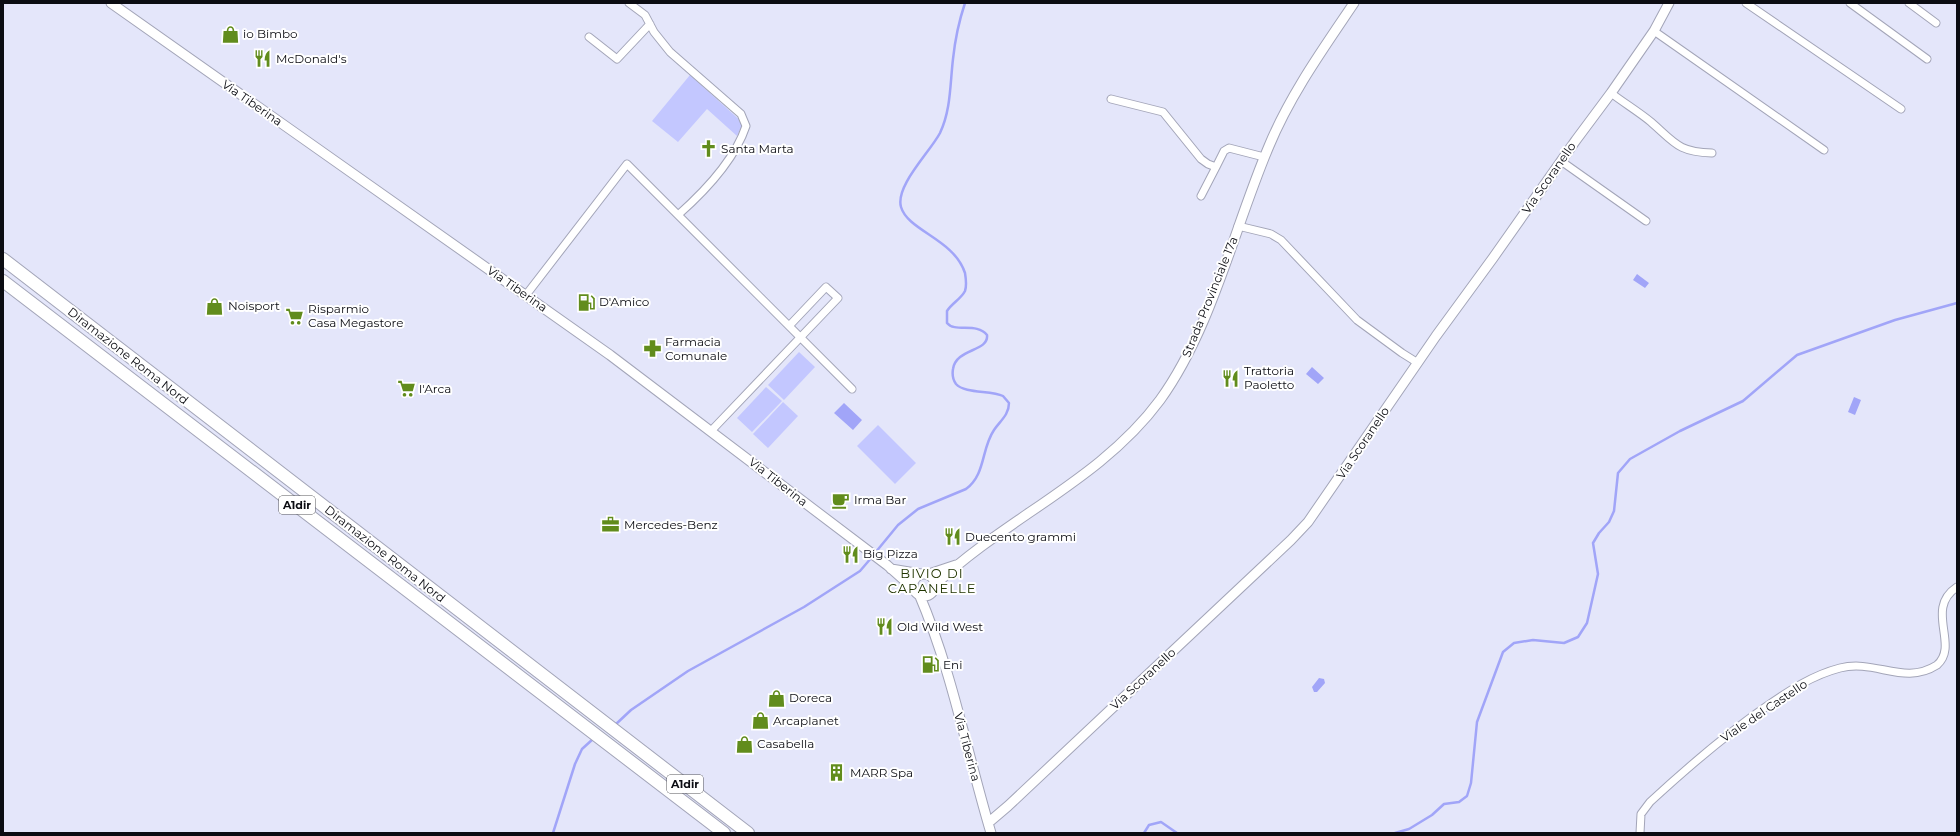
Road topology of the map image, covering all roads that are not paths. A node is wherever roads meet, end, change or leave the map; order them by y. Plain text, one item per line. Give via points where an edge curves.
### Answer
1 (111, 3) edge
2 (628, 3) edge
3 (1354, 3) edge
4 (1669, 3) edge
5 (1746, 3) edge
6 (1850, 3) edge
7 (1909, 3) edge
8 (1936, 23) dead end
9 (650, 24) junction
10 (1654, 30) junction
11 (590, 37) dead end
12 (1927, 59) dead end
13 (1611, 93) junction
14 (1111, 99) dead end
15 (1901, 109) dead end
16 (1824, 150) dead end
17 (1712, 153) dead end
18 (1264, 157) junction
19 (1561, 161) junction
20 (1216, 167) junction
21 (1201, 196) dead end
22 (678, 215) junction
23 (1646, 221) dead end
24 (1238, 226) junction
25 (3, 259) edge
26 (3, 281) edge
27 (526, 295) junction
28 (789, 326) junction
29 (801, 338) junction
30 (1418, 363) junction
31 (852, 389) dead end
32 (711, 431) junction
33 (957, 564) junction
34 (889, 567) junction
35 (925, 574) junction
36 (1957, 587) edge
37 (934, 589) junction
38 (916, 592) junction
39 (931, 623) junction
40 (988, 823) junction
41 (724, 833) edge
42 (748, 833) edge
43 (991, 833) edge
44 (1640, 833) edge

1 - 27 main road, Via Tiberina
2 - 9 street via 645,15
3 - 18 main road, Strada Provinciale 17a via 1290,102
4 - 10 main road, Via Scoranello
5 - 15 street
6 - 12 street
7 - 8 street
9 - 11 street via 617,59
9 - 22 street via 670,52 741,114 746,126 734,152 695,200
10 - 13 main road, Via Scoranello
10 - 16 street
13 - 17 street via 1675,144 1691,151
13 - 19 main road, Via Scoranello
14 - 20 street via 1163,112 1203,161
18 - 20 street via 1227,148
18 - 24 main road, Strada Provinciale 17a
19 - 23 street
19 - 30 main road, Via Scoranello
20 - 21 street
22 - 27 street via 627,164
22 - 28 street
24 - 30 street via 1271,234 1281,240 1357,320
24 - 33 main road, Strada Provinciale 17a via 1192,347 1153,408 1126,438 1087,472
25 - 42 highway, Diramazione Roma Nord / A1dir
26 - 41 highway, Diramazione Roma Nord / A1dir
27 - 32 main road, Via Tiberina
28 - 29 street
28 - 29 street via 826,287 838,298
29 - 31 street
29 - 32 street
30 - 40 main road, Via Scoranello via 1316,512 1298,534
32 - 34 main road, Via Tiberina
33 - 35 main road
33 - 37 main road
34 - 35 main road
34 - 38 main road, Via Tiberina
35 - 37 main road via 934,579
35 - 38 main road via 915,578
36 - 44 street, Viale del Castello via 1948,595 1944,609 1950,645 1947,655 1941,662 1926,671 1913,674 1868,666 1848,666 1824,673 1798,686 1722,738 1650,802 1641,814
37 - 38 main road via 926,596
37 - 39 main road via 930,608
38 - 39 main road, Via Tiberina
39 - 40 main road, Via Tiberina
40 - 43 main road, Via Tiberina

